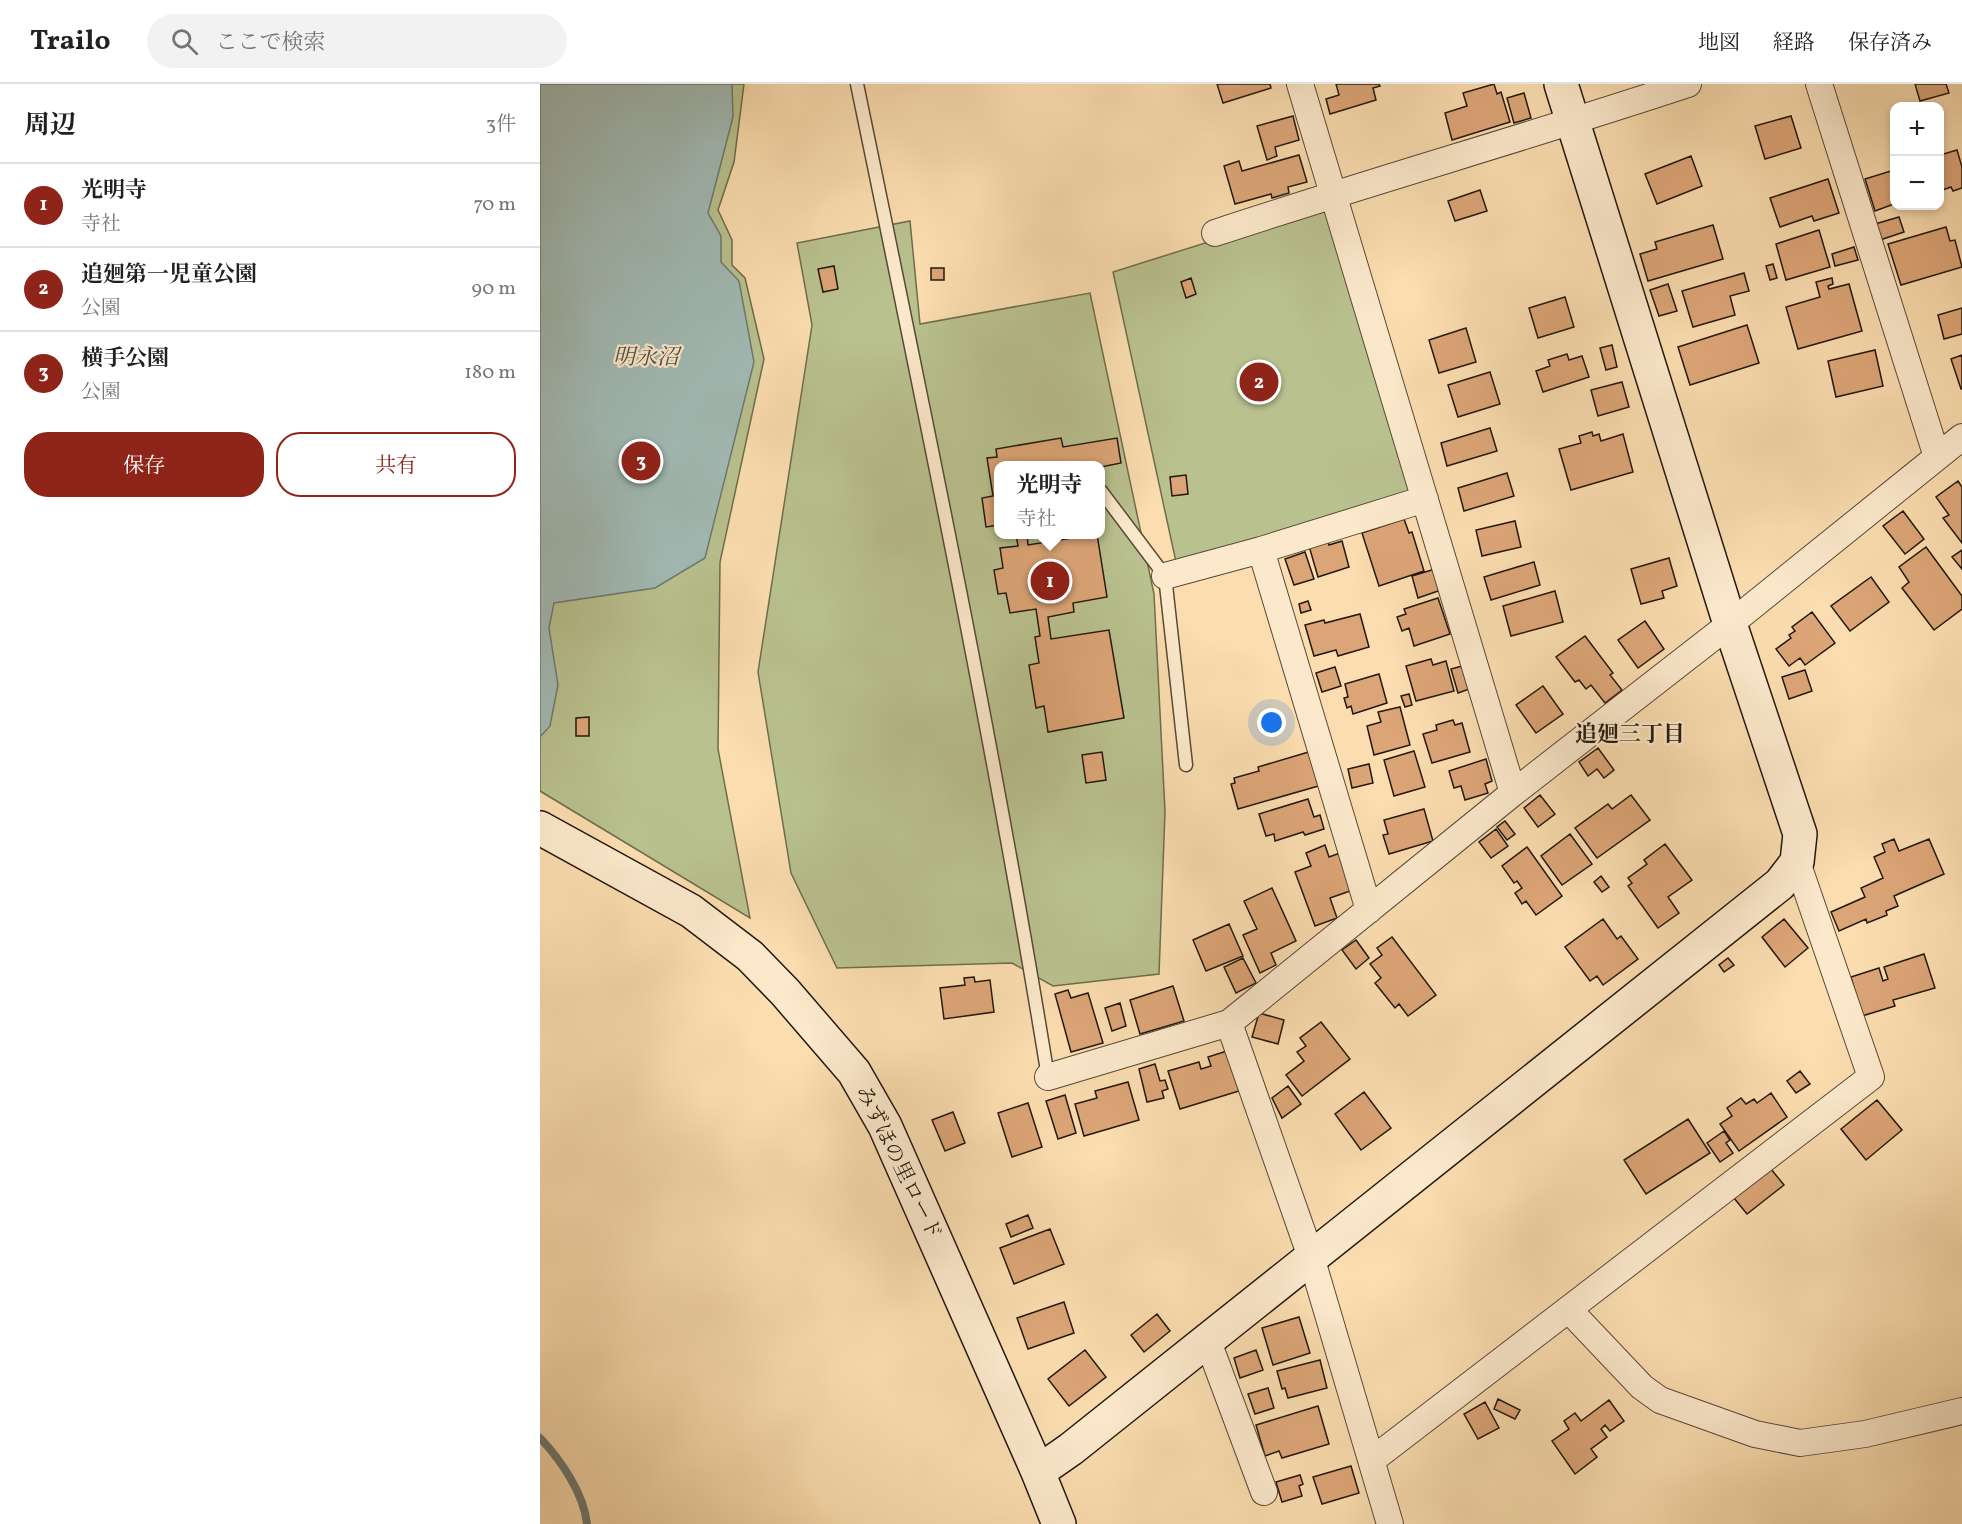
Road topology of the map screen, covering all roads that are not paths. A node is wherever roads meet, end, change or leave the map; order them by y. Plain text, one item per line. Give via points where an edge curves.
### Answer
1 (857, 84) edge
2 (1300, 84) edge
3 (1561, 84) edge
4 (1688, 84) edge
5 (1819, 84) edge
6 (1573, 123) junction
7 (1334, 194) junction
8 (1215, 233) dead end
9 (1962, 437) edge
10 (1937, 457) junction
11 (1105, 496) edge
12 (1425, 499) junction
13 (1261, 550) junction
14 (1166, 576) junction
15 (1730, 624) junction
16 (1186, 765) dead end
17 (1513, 793) junction
18 (540, 828) edge
19 (1797, 862) junction
20 (1369, 910) junction
21 (1229, 1023) junction
22 (1048, 1077) joint
23 (1311, 1257) junction
24 (1569, 1310) junction
25 (1207, 1339) junction
26 (1962, 1411) edge
27 (1372, 1460) junction
28 (1038, 1472) junction
29 (1264, 1492) dead end
30 (1059, 1524) edge
31 (1390, 1524) edge

1 - 22 lane via 935,462
2 - 7 street
3 - 6 street
4 - 6 street
5 - 10 street
6 - 7 street
6 - 15 street
7 - 8 street
7 - 12 street
9 - 10 street
10 - 15 street
11 - 14 lane
12 - 13 street
12 - 17 street
13 - 14 street
13 - 20 street
14 - 16 lane
15 - 17 street
15 - 19 street via 1800,834
17 - 20 street
18 - 28 street, みずほの里ロード via 691,911 750,956 854,1072 885,1126
19 - 23 street via 1780,884
19 - 24 street via 1871,1077
20 - 21 street
21 - 22 street
21 - 23 street
23 - 25 street
23 - 27 street
24 - 26 street via 1642,1387 1660,1400 1755,1434 1800,1443 1865,1434
24 - 27 street
25 - 28 street
25 - 29 street
27 - 31 street
28 - 30 street, みずほの里ロード

